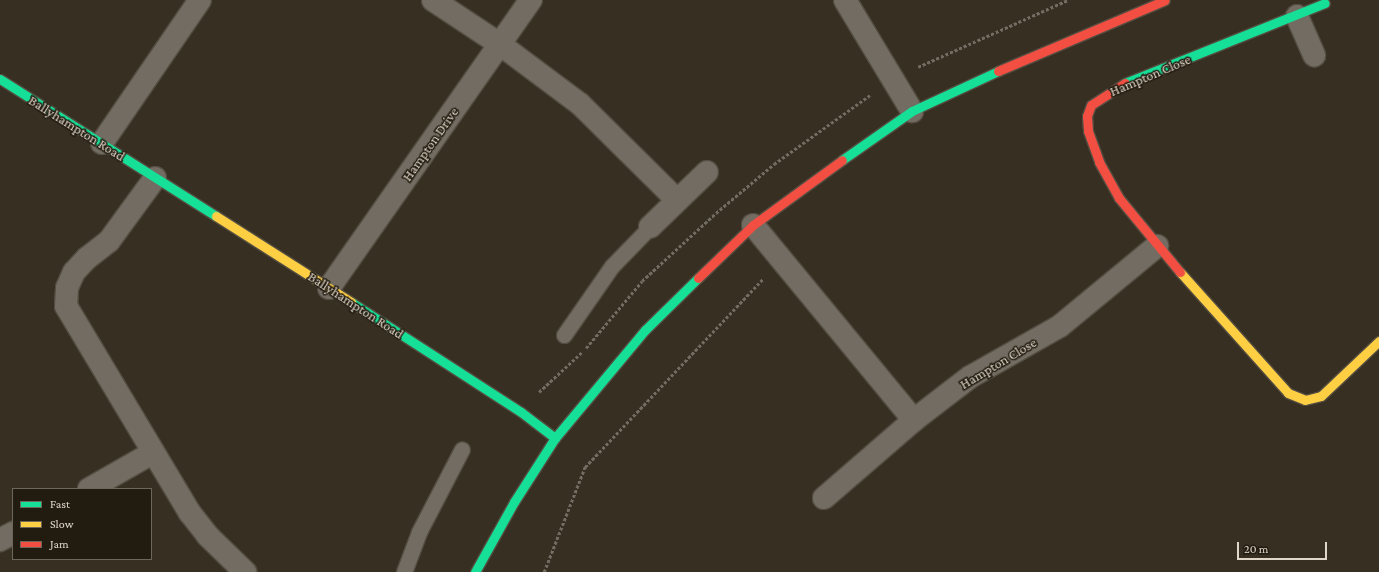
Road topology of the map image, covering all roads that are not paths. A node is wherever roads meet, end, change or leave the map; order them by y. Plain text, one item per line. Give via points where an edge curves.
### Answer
1 (200, 0) edge
2 (433, 0) edge
3 (531, 0) edge
4 (845, 0) edge
5 (1165, 0) edge
6 (1325, 3) dead end
7 (1297, 16) junction
8 (500, 45) junction
9 (1314, 55) dead end
10 (0, 79) edge
11 (912, 111) junction
12 (102, 143) junction
13 (707, 172) dead end
14 (155, 178) junction
15 (676, 199) junction
16 (752, 225) junction
17 (650, 227) joint
18 (1157, 246) junction
19 (329, 288) junction
20 (564, 335) dead end
21 (1379, 341) edge
22 (914, 420) junction
23 (555, 438) junction
24 (462, 449) dead end
25 (152, 453) junction
26 (91, 488) edge
27 (824, 498) dead end
28 (12, 534) edge
29 (0, 540) edge
30 (245, 572) edge
31 (404, 572) edge
32 (475, 572) edge

1 - 12 street
2 - 8 street
3 - 8 street, Hampton Drive
4 - 11 street
5 - 11 street via 1010,65
6 - 7 street, Hampton Close
7 - 9 street
7 - 18 street, Hampton Close via 1117,86 1092,105 1086,116 1088,131 1099,162 1120,198
8 - 15 street via 580,104
8 - 19 street, Hampton Drive
10 - 12 street, Ballyhampton Road
11 - 16 street via 883,129
12 - 14 street, Ballyhampton Road
13 - 15 street
14 - 19 street, Ballyhampton Road
14 - 25 street via 109,241 74,272 67,288 66,306
15 - 17 street
16 - 22 street
16 - 23 street via 645,330
17 - 20 lane via 612,266
18 - 21 street, Hampton Close via 1280,387 1296,397 1312,400 1327,393
18 - 22 street, Hampton Close via 1060,326 980,371
19 - 23 street, Ballyhampton Road via 521,412
22 - 27 street, Hampton Close
23 - 32 street via 514,502
24 - 31 lane via 419,532
25 - 26 street
25 - 30 street via 199,525
28 - 29 street

